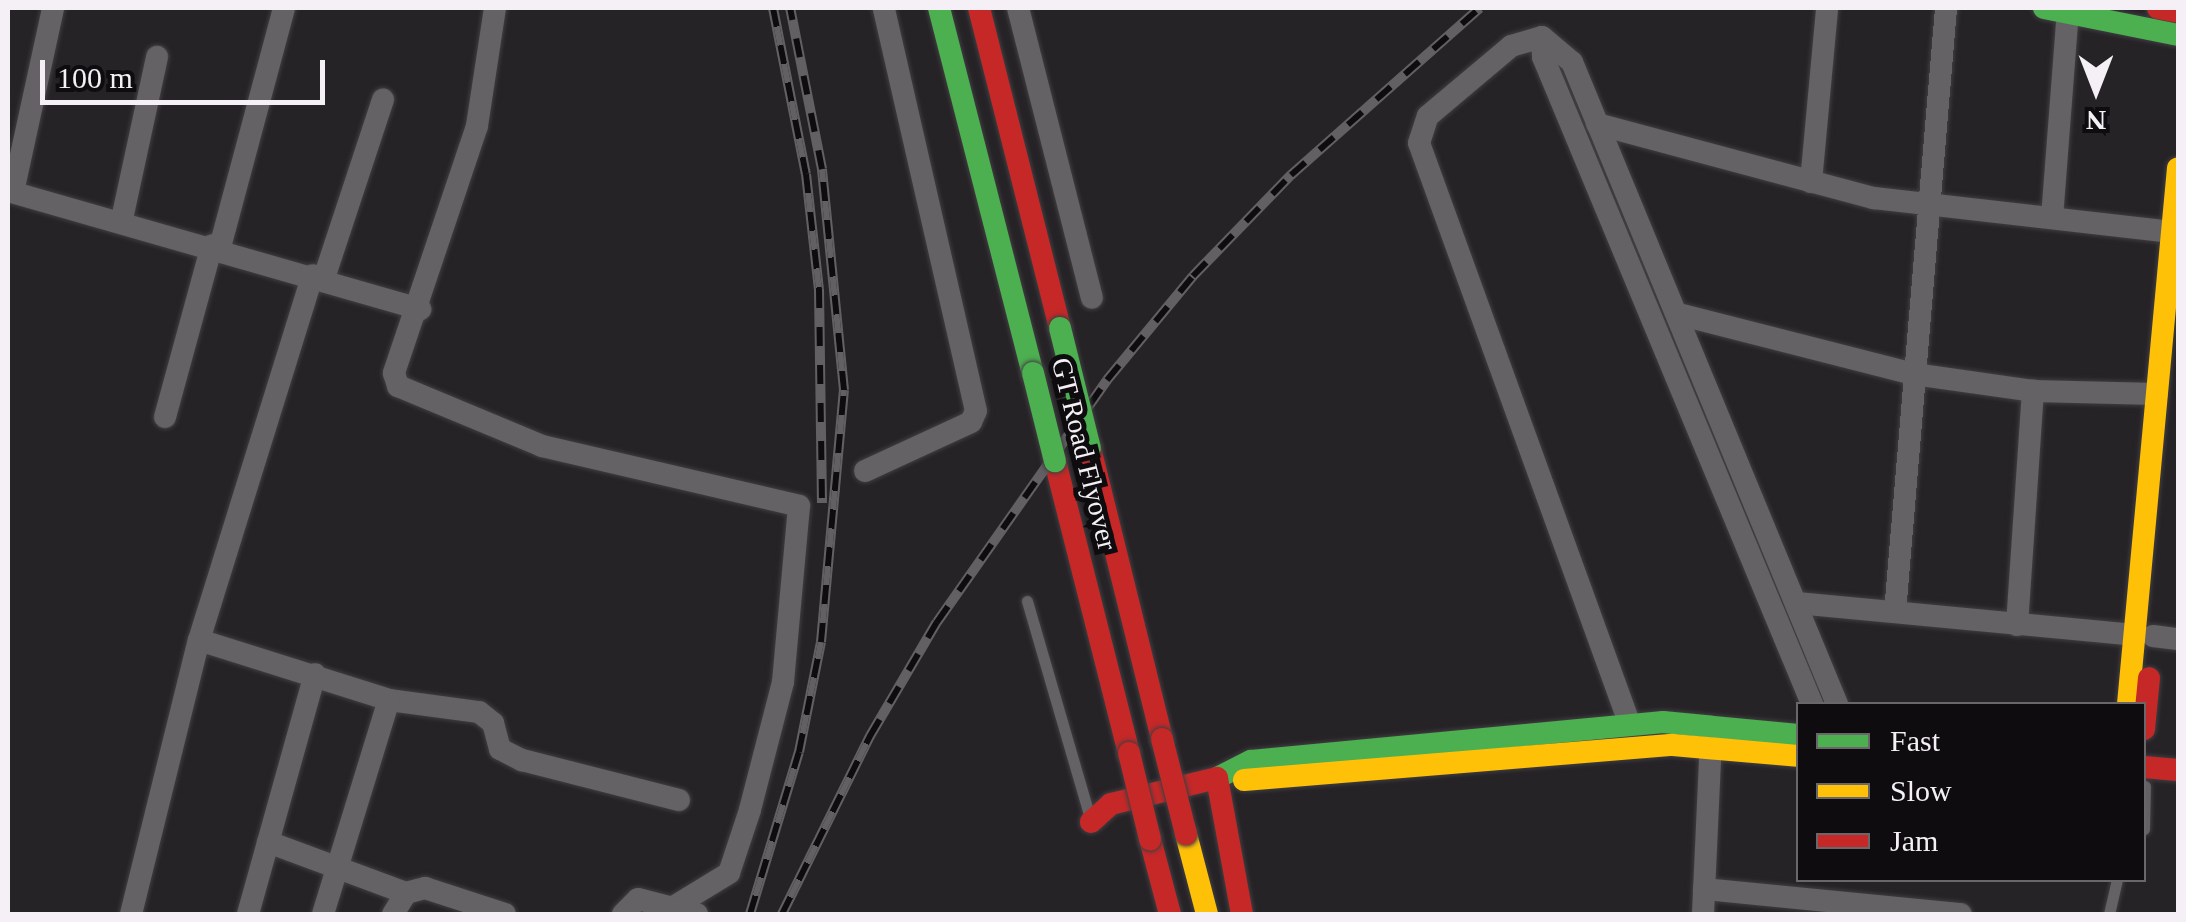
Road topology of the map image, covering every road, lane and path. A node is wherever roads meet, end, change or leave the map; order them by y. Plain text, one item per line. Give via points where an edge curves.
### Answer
1 (53, 8) edge
2 (284, 8) edge
3 (495, 8) edge
4 (884, 8) edge
5 (940, 8) edge
6 (979, 8) edge
7 (1018, 8) edge
8 (1828, 8) edge
9 (1946, 8) edge
10 (2044, 8) edge
11 (2158, 8) edge
12 (2068, 12) junction
13 (2178, 12) edge
14 (2178, 35) edge
15 (1542, 37) junction
16 (157, 56) dead end
17 (383, 100) dead end
18 (1598, 124) junction
19 (2178, 168) edge
20 (1812, 182) junction
21 (10, 191) edge
22 (1932, 208) junction
23 (2052, 218) junction
24 (122, 220) junction
25 (2172, 232) junction
26 (216, 246) junction
27 (318, 277) junction
28 (1092, 298) dead end
29 (420, 308) junction
30 (1682, 315) junction
31 (1914, 374) junction
32 (2178, 382) edge
33 (2033, 391) junction
34 (2157, 394) junction
35 (165, 417) dead end
36 (865, 472) dead end
37 (1027, 601) dead end
38 (1797, 603) junction
39 (1895, 612) junction
40 (2017, 625) junction
41 (2144, 636) junction
42 (2178, 639) edge
43 (199, 640) junction
44 (315, 674) junction
45 (389, 700) junction
46 (1811, 702) edge
47 (1836, 702) edge
48 (2128, 702) edge
49 (2144, 702) edge
50 (1630, 725) junction
51 (1796, 735) edge
52 (1711, 737) junction
53 (1796, 756) edge
54 (2178, 770) edge
55 (1217, 778) junction
56 (2146, 779) edge
57 (2146, 781) edge
58 (2178, 789) edge
59 (679, 800) dead end
60 (1091, 822) joint
61 (268, 842) junction
62 (339, 863) junction
63 (2117, 882) edge
64 (1704, 889) junction
65 (406, 893) junction
66 (686, 910) edge
67 (131, 914) edge
68 (248, 914) edge
69 (323, 914) edge
70 (394, 914) edge
71 (505, 914) edge
72 (623, 914) edge
73 (1170, 914) edge
74 (1207, 914) edge
75 (1242, 914) edge
76 (1703, 914) edge
77 (1961, 914) edge
78 (2110, 914) edge

1 - 21 street
2 - 26 street
3 - 29 street via 478,126
4 - 36 street via 976,411 971,422
5 - 73 main road, GT Road Flyover, bridge
6 - 74 main road, GT Road Flyover, bridge
7 - 28 street
8 - 20 street
9 - 22 street
10 - 12 main road
11 - 13 main road
12 - 14 main road
12 - 23 street
15 - 18 street via 1572,62
15 - 46 street via 1543,56
15 - 50 street via 1511,46 1428,116 1419,142
16 - 24 street
17 - 27 street
18 - 20 street
18 - 30 street
19 - 25 main road
20 - 22 street
21 - 24 street
22 - 23 street
22 - 31 street
23 - 25 street
24 - 26 street
25 - 34 main road
26 - 27 street
26 - 35 street
27 - 29 street
27 - 43 street
29 - 66 street via 394,374 400,389 542,446 800,506 783,682 750,810 729,873
30 - 31 street
30 - 38 street
31 - 33 street
31 - 39 street
32 - 41 main road
33 - 34 street
33 - 40 street
34 - 41 main road
37 - 60 lane
38 - 39 street
38 - 47 street
39 - 40 street
40 - 41 street
41 - 42 street
41 - 48 main road
41 - 49 main road
43 - 44 street
43 - 67 street
44 - 45 street
44 - 61 street
45 - 59 street via 479,712 493,723 500,749 522,760
45 - 62 street
50 - 52 main road
50 - 55 main road via 1250,761
51 - 52 main road
52 - 53 main road
52 - 55 main road via 1272,780
52 - 64 street
54 - 56 main road
55 - 60 main road via 1111,804
55 - 75 main road
57 - 58 main road
61 - 62 street
61 - 68 street
62 - 65 street
62 - 69 street
63 - 78 lane
64 - 76 street
64 - 77 street
65 - 70 street
65 - 71 street via 426,888
66 - 72 street via 638,898

